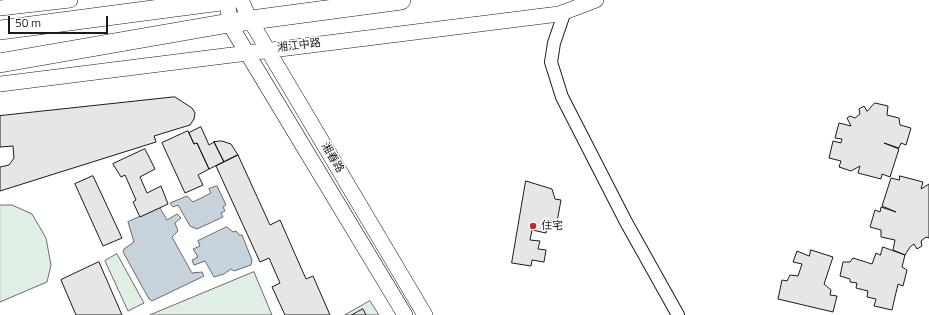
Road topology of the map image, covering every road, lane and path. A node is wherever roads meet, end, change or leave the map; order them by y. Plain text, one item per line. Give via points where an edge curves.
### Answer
1 (70, 0) edge
2 (228, 0) edge
3 (241, 0) edge
4 (401, 0) edge
5 (596, 0) edge
6 (0, 8) edge
7 (565, 11) junction
8 (250, 20) junction
9 (229, 23) junction
10 (0, 30) edge
11 (268, 50) junction
12 (246, 52) junction
13 (0, 62) edge
14 (0, 84) edge
15 (405, 315) edge
16 (425, 315) edge
17 (678, 315) edge

1 - 6 street
2 - 9 street, 湘春路
2 - 10 main road
3 - 8 street, 湘春路
4 - 8 main road
5 - 7 street, 湘江中路
7 - 11 street, 湘江中路 via 559,14
7 - 17 street via 554,43 551,62 562,97 626,222
8 - 9 main road
8 - 11 street, 湘春路
9 - 12 street, 湘春路
9 - 13 main road
11 - 12 street, 湘江中路
11 - 16 street, 湘春路
12 - 14 street, 湘江中路
12 - 15 street, 湘春路

